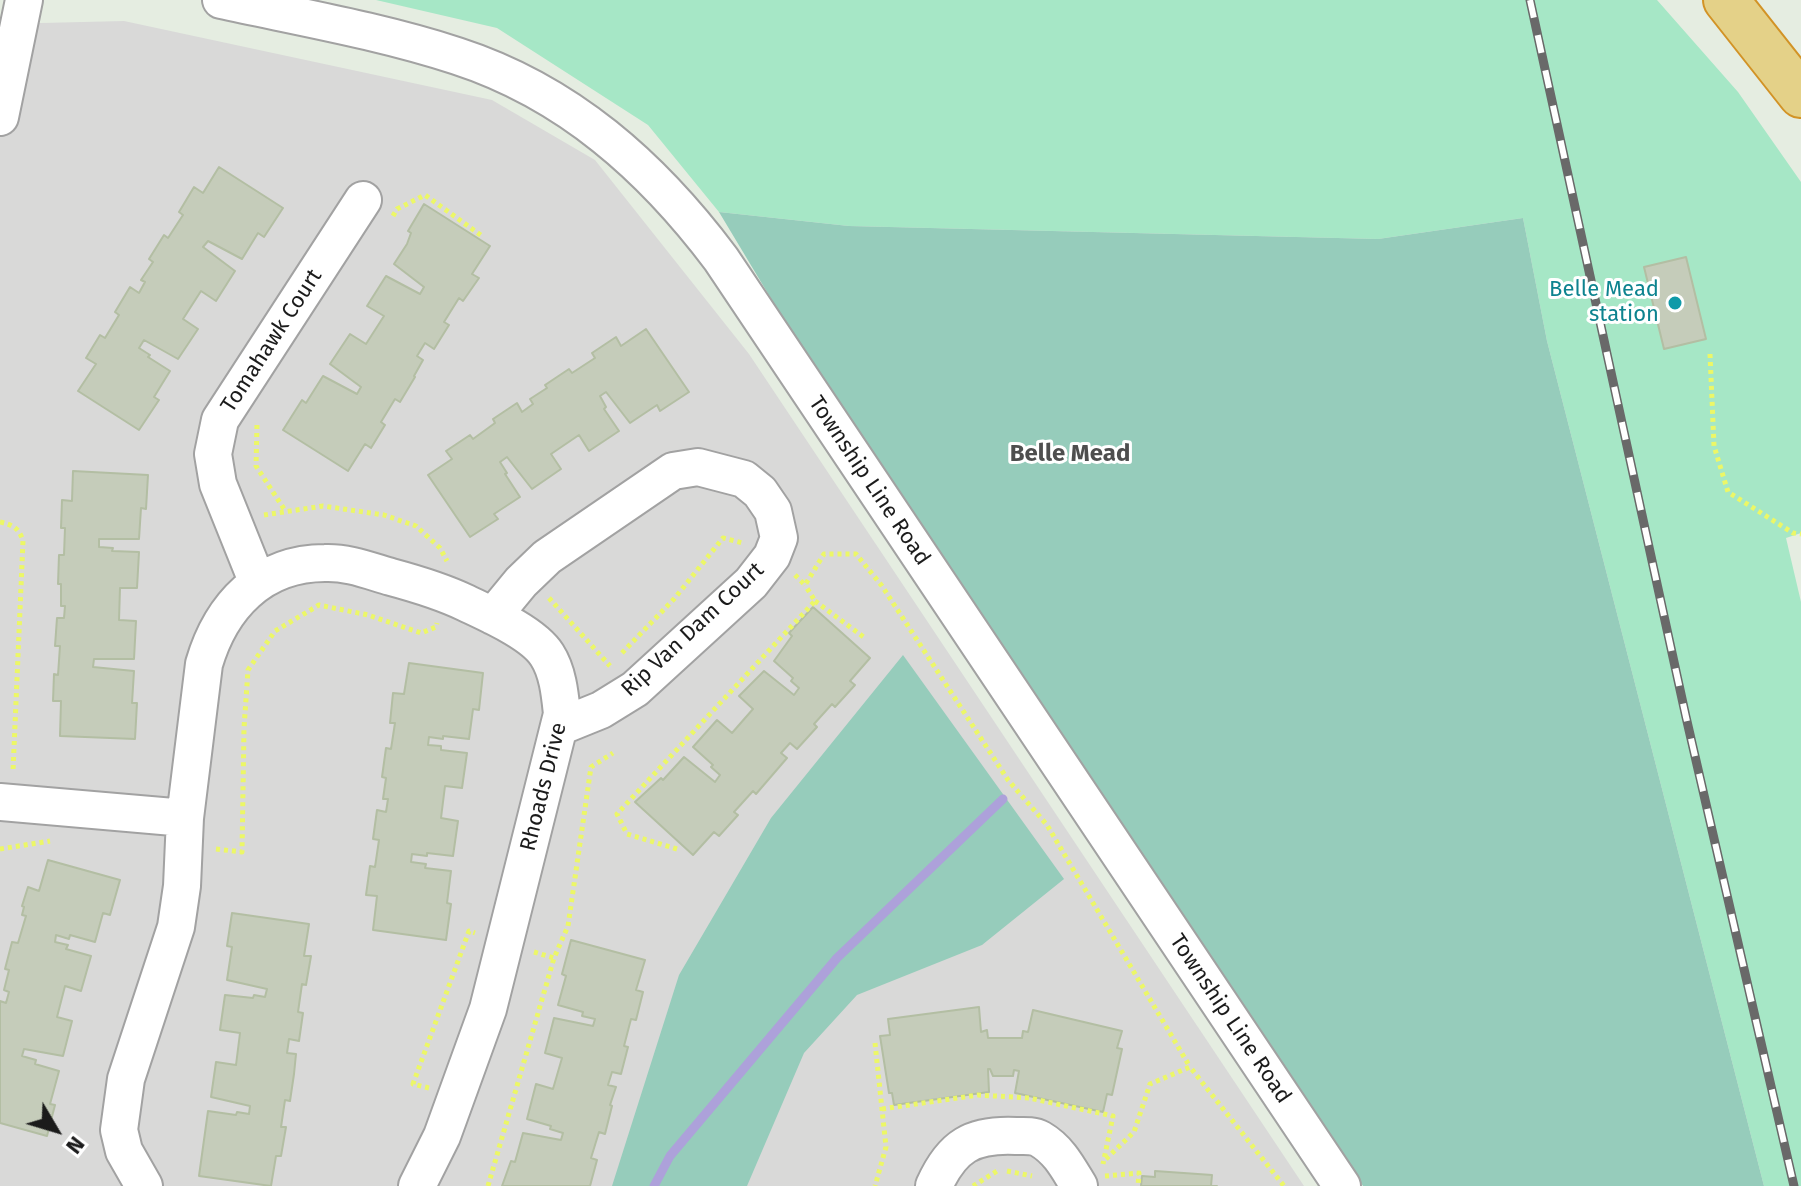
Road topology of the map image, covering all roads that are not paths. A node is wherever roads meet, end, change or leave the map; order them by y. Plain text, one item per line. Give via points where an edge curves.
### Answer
1 (24, 0) edge
2 (221, 0) edge
3 (1726, 0) edge
4 (1801, 95) edge
5 (0, 117) edge
6 (376, 211) road end
7 (257, 581) junction
8 (493, 616) junction
9 (559, 727) junction
10 (7, 788) edge
11 (185, 818) junction
12 (1088, 1181) edge
13 (144, 1186) edge
14 (417, 1186) edge
15 (934, 1186) edge
16 (1342, 1186) edge

1 - 5 street
2 - 16 street, Township Line Road via 411,42 509,76 606,136 687,212
3 - 4 highway
6 - 7 street, Tomahawk Court via 220,420 213,454 218,484
7 - 8 street, Rhoads Drive via 281,570 325,562 439,590
7 - 11 street, Rhoads Drive via 240,596 210,642
8 - 9 street, Rhoads Drive via 547,655 560,688
8 - 9 street, Rip Van Dam Court via 547,557 673,471 698,467 744,479 773,511 779,538 751,583 635,689
9 - 14 street, Rhoads Drive via 488,1009 442,1136
10 - 11 street
11 - 13 street, Rhoads Drive via 176,927 126,1079 119,1130
12 - 15 street via 1037,1137 996,1135 969,1140 943,1165

